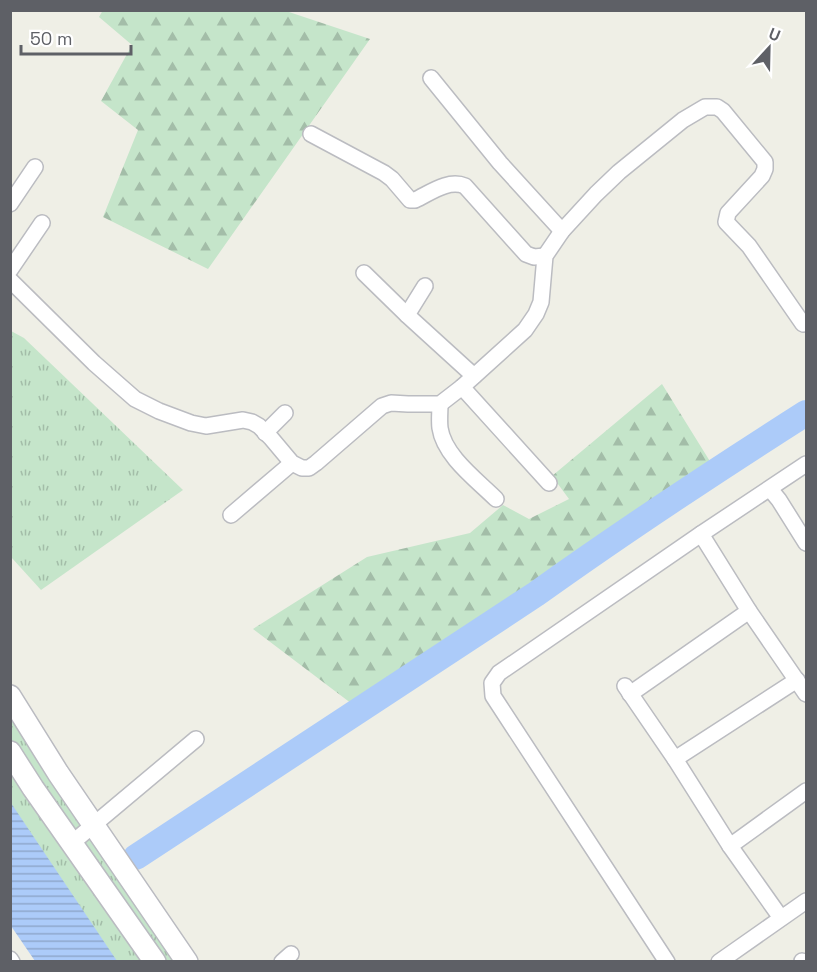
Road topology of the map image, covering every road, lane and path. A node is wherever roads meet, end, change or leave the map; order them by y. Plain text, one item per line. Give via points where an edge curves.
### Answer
1 (431, 78) dead end
2 (311, 134) dead end
3 (35, 167) dead end
4 (10, 204) edge
5 (42, 224) dead end
6 (562, 231) junction
7 (545, 256) junction
8 (10, 270) edge
9 (364, 273) dead end
10 (10, 280) edge
11 (425, 286) dead end
12 (407, 315) junction
13 (803, 324) dead end
14 (474, 376) junction
15 (462, 387) junction
16 (440, 404) junction
17 (285, 413) dead end
18 (265, 433) junction
19 (292, 463) junction
20 (807, 464) edge
21 (549, 483) dead end
22 (770, 489) junction
23 (496, 499) dead end
24 (231, 515) dead end
25 (701, 534) junction
26 (807, 543) edge
27 (749, 611) junction
28 (796, 680) junction
29 (807, 694) edge
30 (10, 696) edge
31 (196, 739) dead end
32 (10, 752) edge
33 (675, 759) junction
34 (807, 791) edge
35 (98, 832) junction
36 (730, 846) junction
37 (77, 850) junction
38 (807, 901) edge
39 (781, 918) junction
40 (154, 962) edge
41 (187, 962) edge
42 (667, 962) edge
43 (719, 962) edge

1 - 6 street
2 - 7 street via 384,173 410,200 449,184 465,186 526,254
3 - 4 street
5 - 8 street
6 - 7 street
6 - 13 street via 619,172 683,120 705,107 717,107 765,162 762,176 728,213 726,222 749,246
7 - 14 street via 541,302 536,314 525,330
9 - 12 street
10 - 18 street via 135,399 191,423 206,426 243,420
11 - 12 street
12 - 14 street
14 - 15 street
15 - 16 street
15 - 21 street
16 - 19 street via 382,406 309,468
16 - 23 street via 440,429 454,458
17 - 18 street
18 - 19 street
19 - 24 street
20 - 22 street
22 - 25 street
22 - 26 street
25 - 27 street
25 - 42 street via 499,673 491,689
27 - 28 street
27 - 33 street via 627,690
28 - 29 street
28 - 33 street
30 - 35 main road
31 - 35 street
32 - 37 main road
33 - 36 street
34 - 36 street
35 - 37 street
35 - 41 main road
36 - 39 street
37 - 40 main road
38 - 39 street
39 - 43 street

